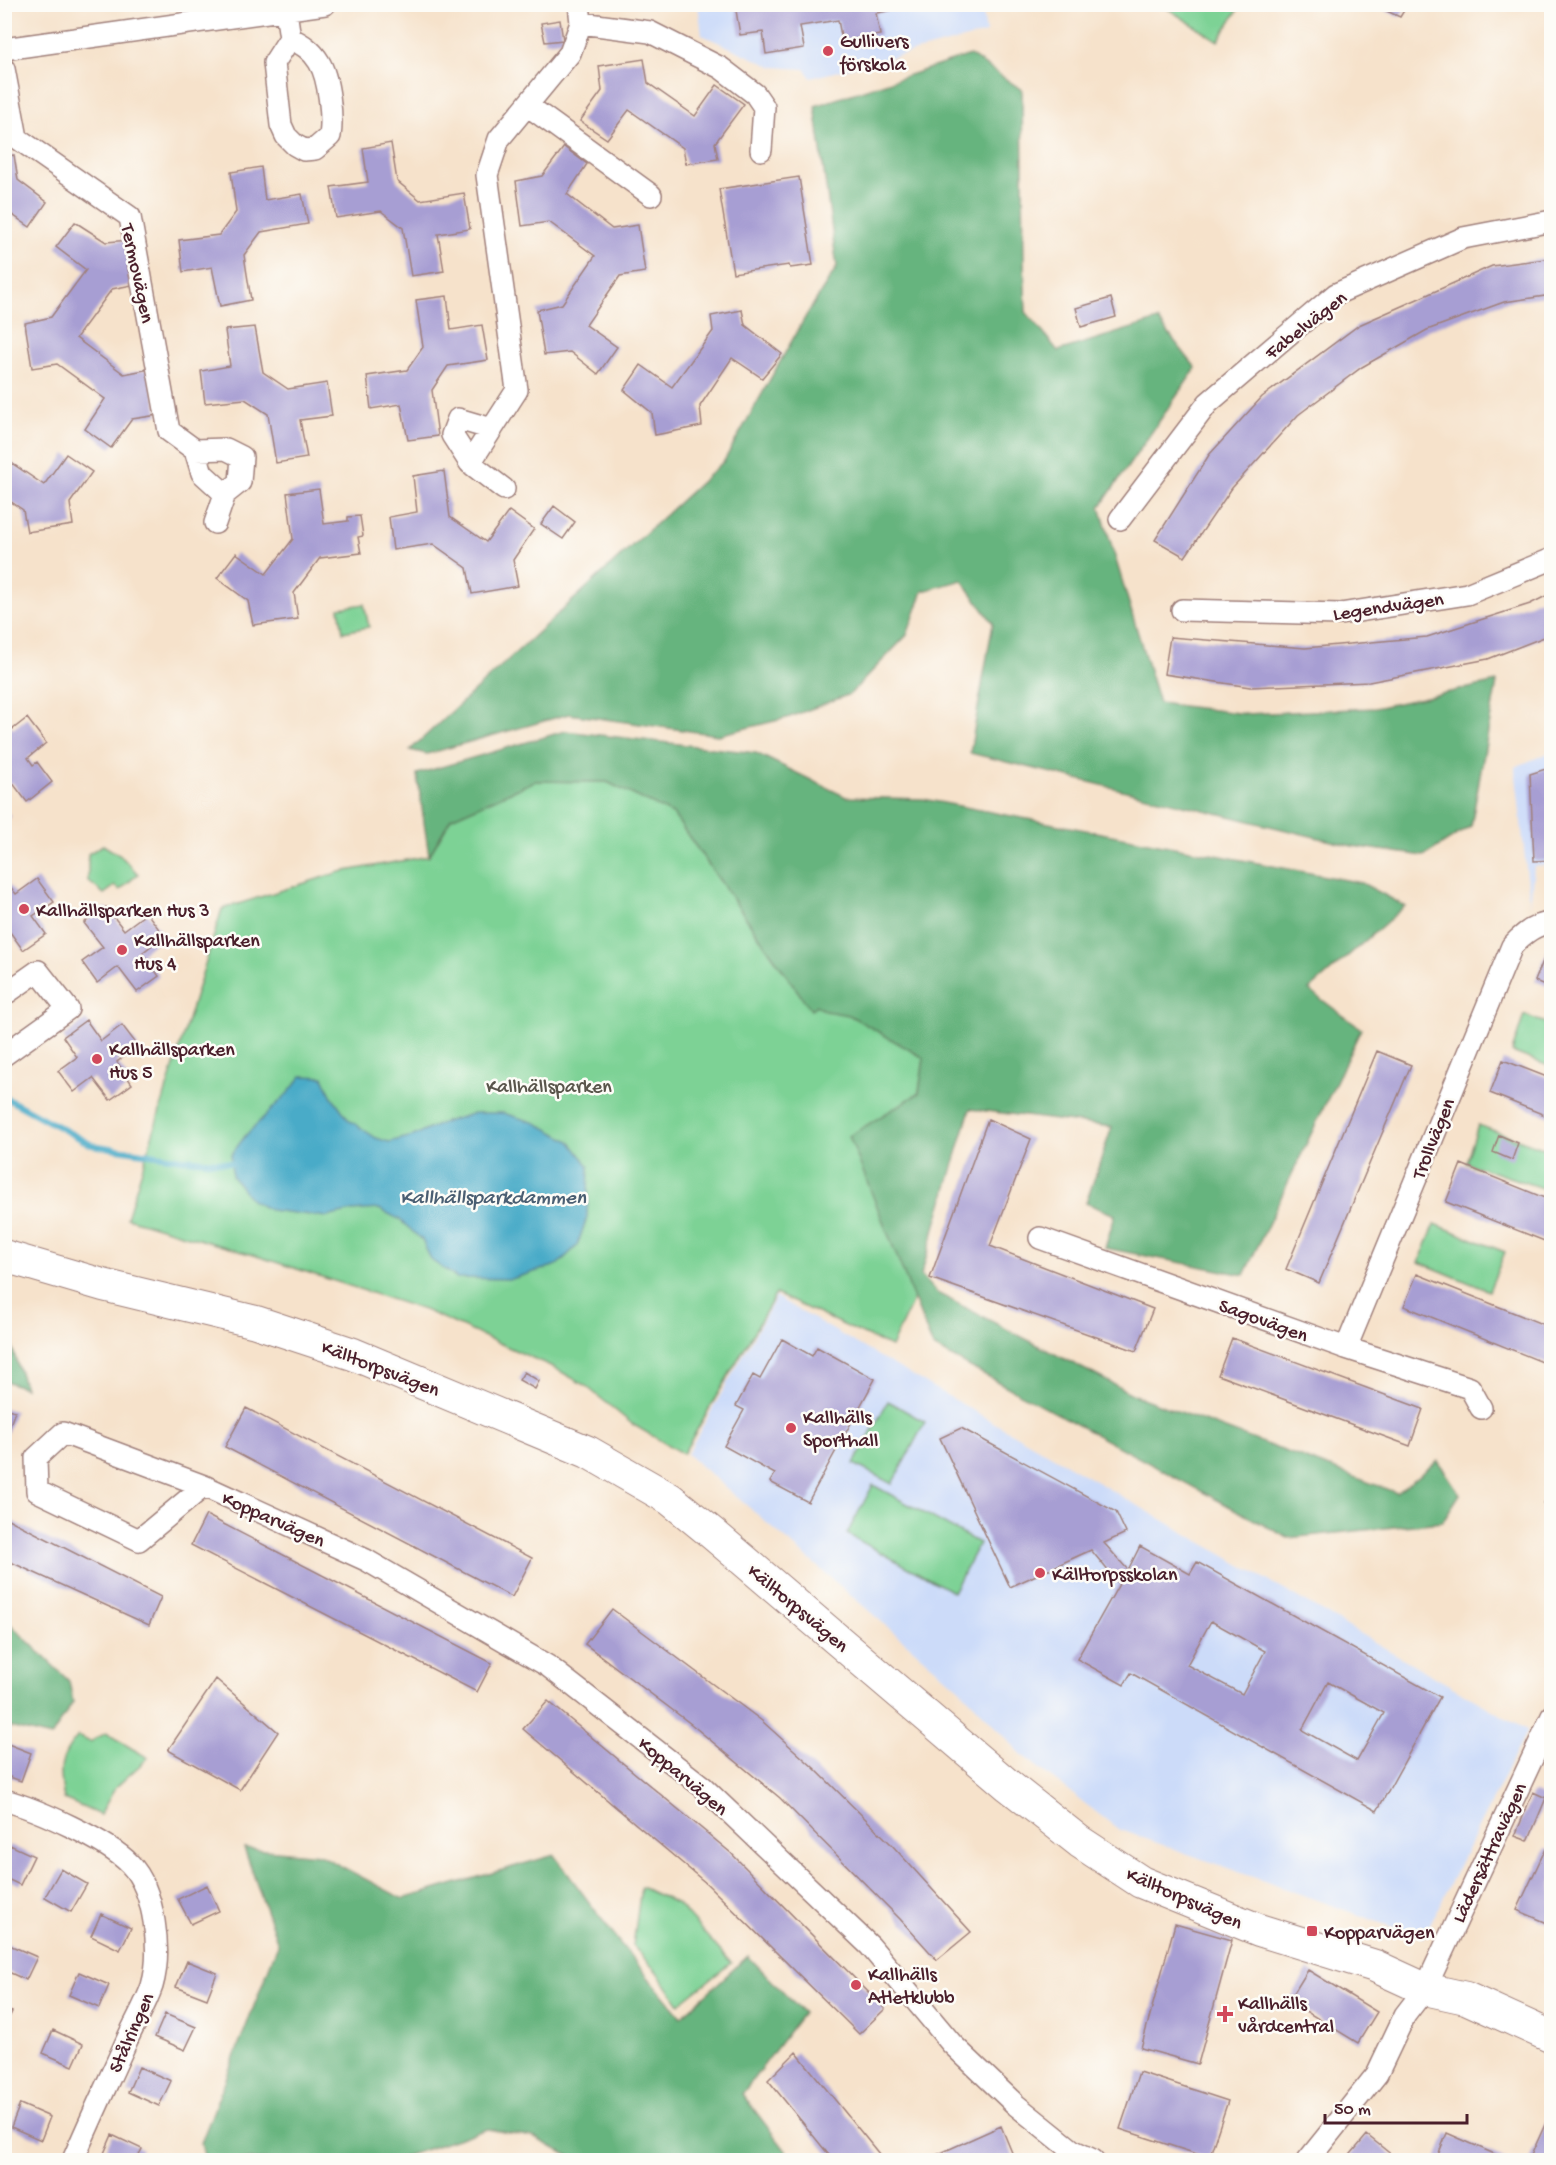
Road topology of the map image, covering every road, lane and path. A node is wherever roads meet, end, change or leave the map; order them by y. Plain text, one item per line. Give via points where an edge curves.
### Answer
1 (325, 4) edge
2 (286, 11) junction
3 (580, 14) edge
4 (290, 38) junction
5 (4, 49) edge
6 (4, 69) edge
7 (527, 105) junction
8 (761, 150) dead end
9 (651, 195) dead end
10 (1551, 221) edge
11 (492, 429) junction
12 (195, 450) junction
13 (470, 463) junction
14 (504, 489) dead end
15 (225, 494) junction
16 (1120, 519) dead end
17 (215, 523) dead end
18 (1551, 559) edge
19 (1182, 610) dead end
20 (1551, 923) edge
21 (4, 995) edge
22 (4, 1056) edge
23 (1040, 1238) dead end
24 (4, 1256) edge
25 (1346, 1348) junction
26 (1481, 1408) dead end
27 (204, 1486) junction
28 (1551, 1716) edge
29 (4, 1800) edge
30 (1425, 1989) junction
31 (1551, 2037) edge
32 (73, 2160) edge
33 (1093, 2160) edge
34 (1308, 2160) edge

1 - 2 street
2 - 4 street
2 - 5 street
3 - 7 street via 570,53
3 - 8 street via 650,32 721,68 755,94 764,106
4 - 4 street via 274,63 281,125 295,145 304,150 315,149 330,136 332,123 324,77 316,57
6 - 12 street, Termovägen via 17,138 130,217 169,431
7 - 9 street
7 - 11 street via 499,139 488,175 517,390
10 - 16 street, Fabelvägen via 1463,238 1336,294 1208,403
11 - 13 street
11 - 13 street via 458,419 452,435
12 - 15 street via 202,473
12 - 15 street via 226,448 242,457 240,482
13 - 14 street
15 - 17 street
18 - 19 street, Legendvägen via 1467,594 1340,614
20 - 25 street, Trollvägen via 1526,933 1512,946
21 - 22 street via 38,971 68,1010
23 - 25 street, Sagovägen
24 - 30 street, Källtorpsvägen via 256,1322 352,1354 588,1452 670,1499 1009,1786 1080,1842 1142,1882 1259,1930 1375,1966
25 - 26 street, Sagovägen via 1470,1388
27 - 27 street, Kopparvägen via 63,1433 36,1458 37,1491 139,1540
27 - 33 street, Kopparvägen via 366,1560 548,1666 703,1787 870,1946 952,2044 1016,2105 1072,2150
28 - 30 street, Lädersättravägen
29 - 32 street, Stålringen via 29,1807 104,1844 130,1864 147,1893 154,1921 152,1986
30 - 31 street, Källtorpsvägen via 1466,1998
30 - 34 street via 1405,2015 1377,2074

